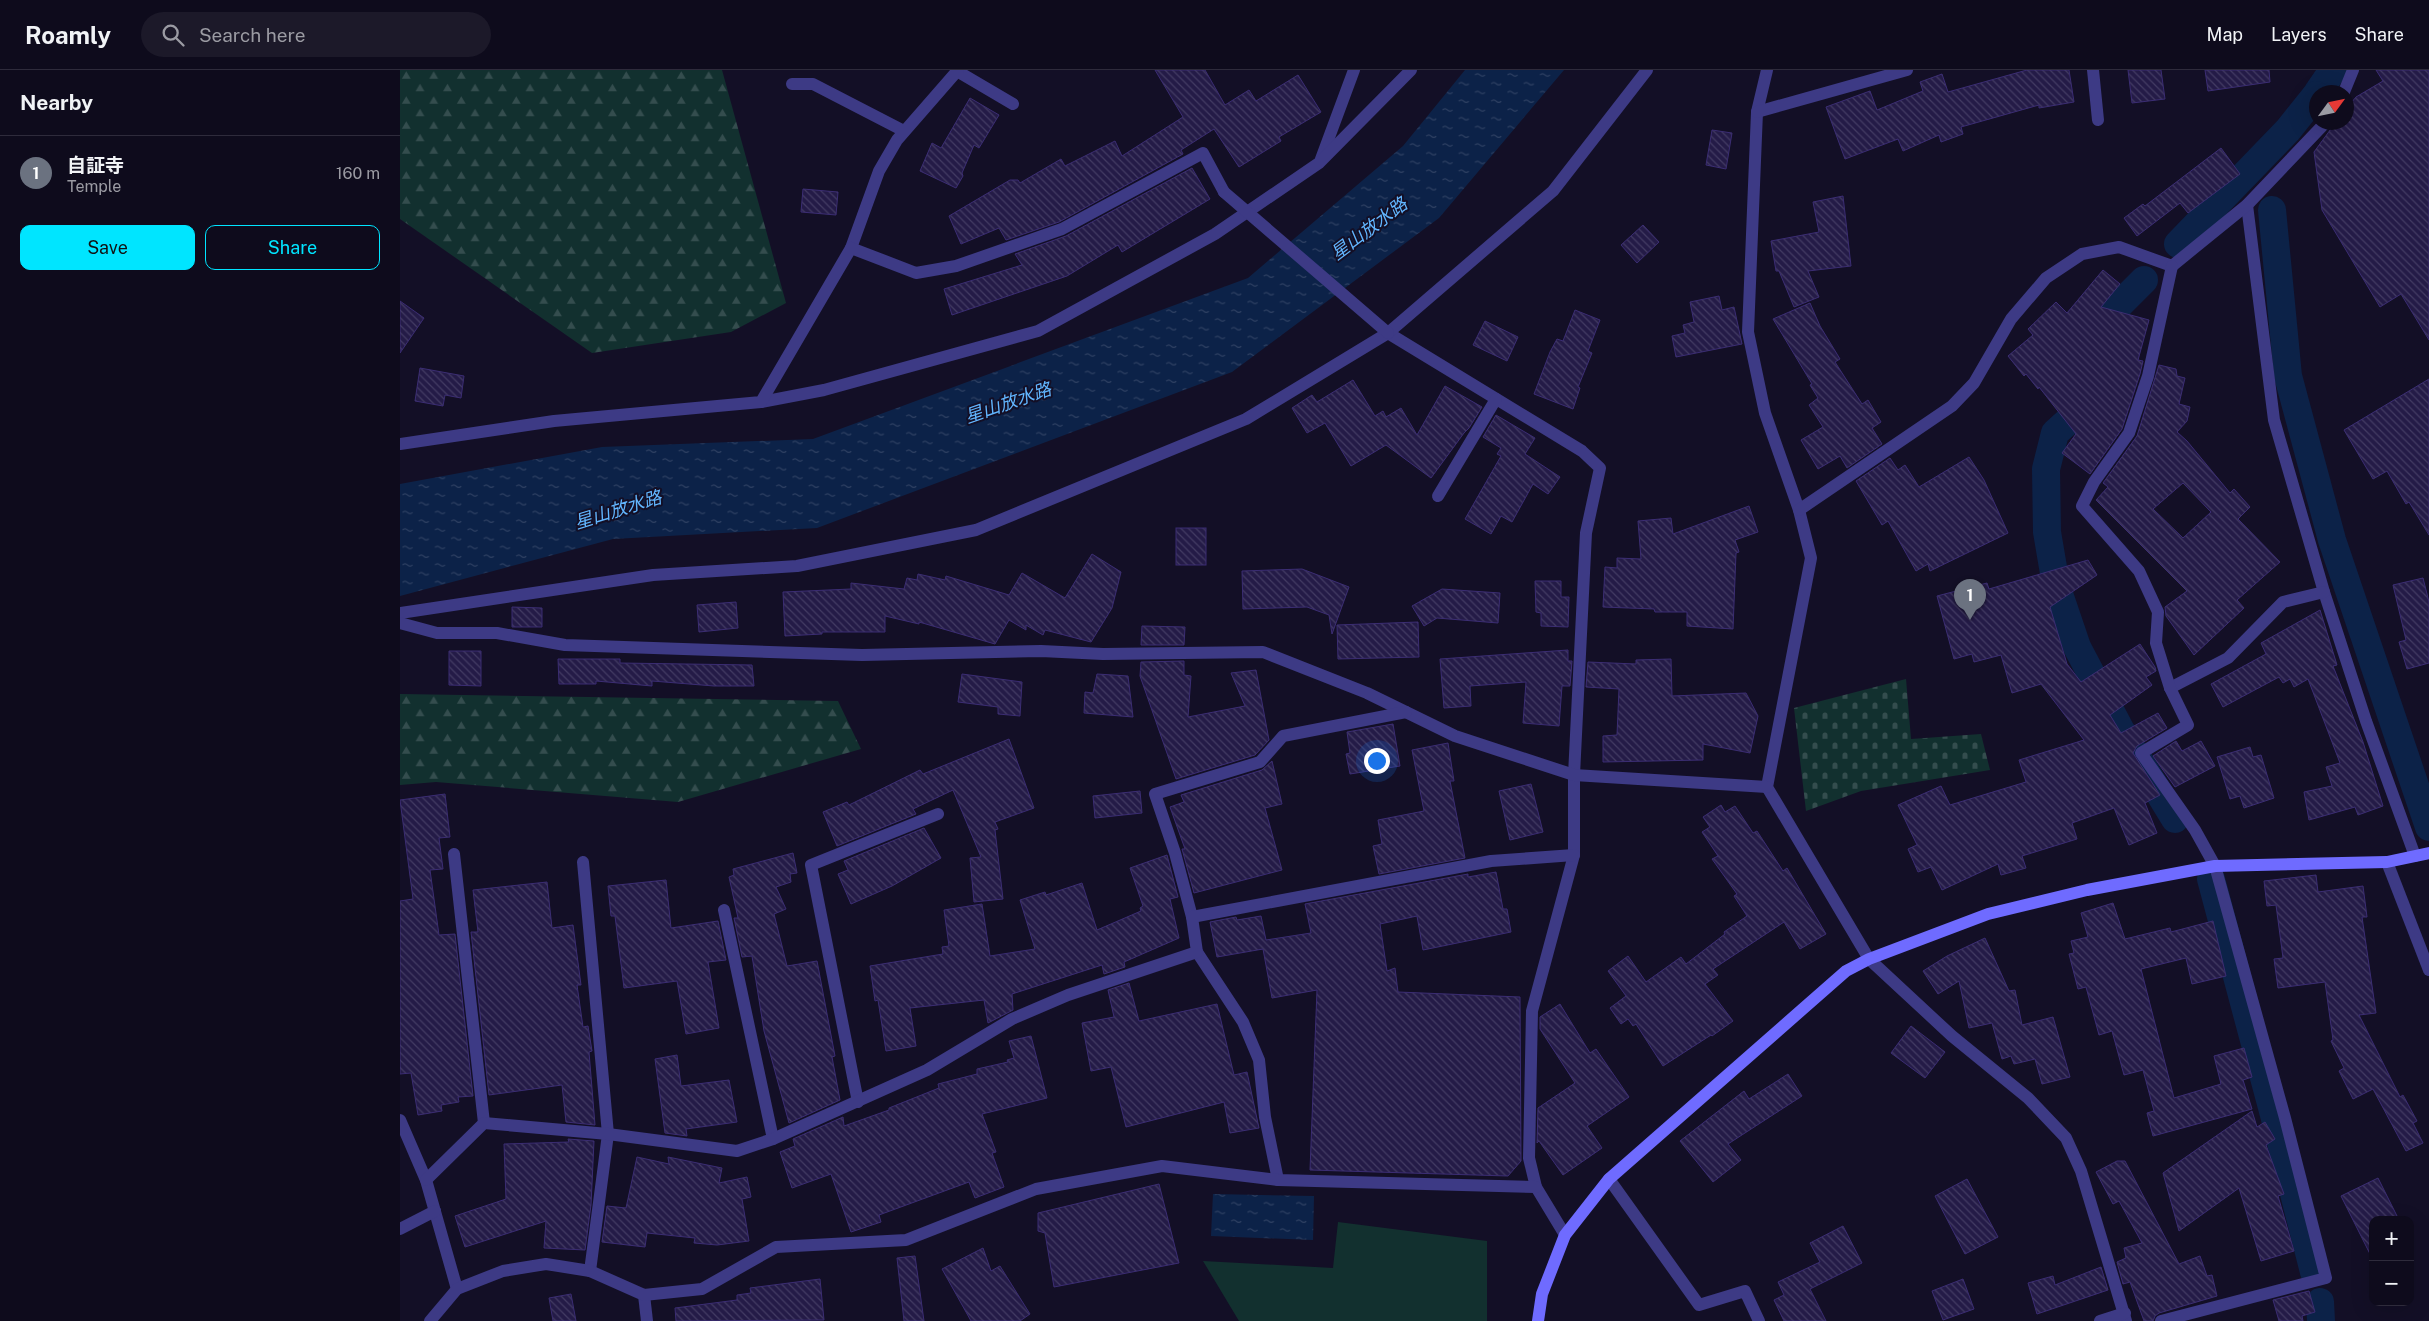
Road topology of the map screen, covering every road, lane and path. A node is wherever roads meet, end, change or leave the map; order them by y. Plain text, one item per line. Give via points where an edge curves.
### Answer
1 (957, 70) edge
2 (1354, 70) edge
3 (1412, 70) edge
4 (1647, 70) edge
5 (1767, 70) edge
6 (1907, 70) edge
7 (2093, 70) edge
8 (2353, 70) edge
9 (792, 84) dead end
10 (2347, 85) edge
11 (1013, 104) dead end
12 (1757, 112) junction
13 (2098, 120) dead end
14 (2318, 130) edge
15 (904, 131) junction
16 (1319, 163) junction
17 (2247, 205) junction
18 (851, 248) junction
19 (2172, 266) junction
20 (1388, 333) junction
21 (1496, 399) junction
22 (761, 402) junction
23 (400, 444) edge
24 (1438, 496) dead end
25 (1799, 510) junction
26 (2324, 592) junction
27 (400, 613) edge
28 (400, 623) edge
29 (2170, 688) junction
30 (1406, 712) junction
31 (1574, 775) junction
32 (1767, 787) junction
33 (938, 814) dead end
34 (2429, 853) edge
35 (454, 854) dead end
36 (1574, 855) junction
37 (2415, 856) junction
38 (583, 862) dead end
39 (2387, 862) junction
40 (2215, 866) junction
41 (724, 910) dead end
42 (1192, 917) junction
43 (1197, 952) junction
44 (1868, 959) junction
45 (2429, 970) edge
46 (858, 1102) junction
47 (400, 1120) edge
48 (484, 1123) junction
49 (608, 1134) junction
50 (773, 1138) junction
51 (1609, 1179) junction
52 (426, 1180) junction
53 (1278, 1180) junction
54 (1536, 1187) junction
55 (435, 1211) junction
56 (400, 1229) edge
57 (1565, 1235) junction
58 (590, 1270) junction
59 (457, 1289) junction
60 (644, 1295) junction
61 (2126, 1317) edge
62 (430, 1321) edge
63 (647, 1321) edge
64 (1538, 1321) edge
65 (1760, 1321) edge
66 (2100, 1321) edge
67 (2162, 1321) edge

1 - 11 street
1 - 15 street
2 - 16 street
3 - 16 street
4 - 20 street via 1553,191
5 - 12 street
6 - 12 street
7 - 13 street
8 - 10 street
9 - 15 street via 813,84
12 - 25 street via 1748,332 1764,412
14 - 17 street
15 - 18 street via 879,171
16 - 22 street via 1215,234 1038,331 824,390
17 - 19 street
17 - 26 street via 2274,420
18 - 20 street, bridge via 916,273 956,266 1062,229 1203,153 1224,192
18 - 22 street
19 - 25 street via 2119,247 2082,254 2046,278 2011,318 1974,383 1952,406
19 - 29 street via 2148,376 2128,432 2082,506 2139,571 2158,612 2156,643
20 - 21 street
20 - 27 street via 1246,418 976,530 797,566 653,575
21 - 24 street
21 - 31 street via 1582,451 1600,468 1586,533
22 - 23 street via 554,421
25 - 32 street via 1811,558
26 - 29 street via 2283,602 2228,658
26 - 37 street
28 - 30 street via 437,633 497,633 565,645 862,655 1041,651 1102,654 1263,652
29 - 40 street via 2188,725 2141,753
30 - 31 street via 1455,736
30 - 42 street via 1283,736 1260,762 1155,794
31 - 32 street
31 - 36 street
32 - 44 street
33 - 46 street via 811,865
34 - 37 street
35 - 48 street
36 - 42 street via 1491,861
36 - 54 street via 1532,1011 1529,1158
37 - 39 street
38 - 49 street
39 - 40 street
39 - 45 street
40 - 44 street via 2086,890 1988,914
40 - 67 street via 2326,1278
41 - 50 street
42 - 43 street
43 - 46 street via 1068,995 1012,1020 927,1070
43 - 53 street via 1243,1022 1259,1060 1265,1117
44 - 51 street via 1846,972
44 - 61 street via 1952,1036 2028,1098 2066,1138 2081,1171
46 - 50 street
47 - 52 street
48 - 49 street
48 - 52 street
49 - 50 street via 737,1151
49 - 58 street
51 - 57 street
51 - 65 street via 1699,1305 1745,1291
52 - 55 street
53 - 54 street
53 - 60 street via 1162,1166 1046,1187 906,1240 776,1247 702,1289
54 - 57 street
55 - 56 street
55 - 59 street
57 - 64 street via 1542,1294
58 - 59 street via 546,1264 503,1271
58 - 60 street
59 - 62 street
60 - 63 street
61 - 66 street

